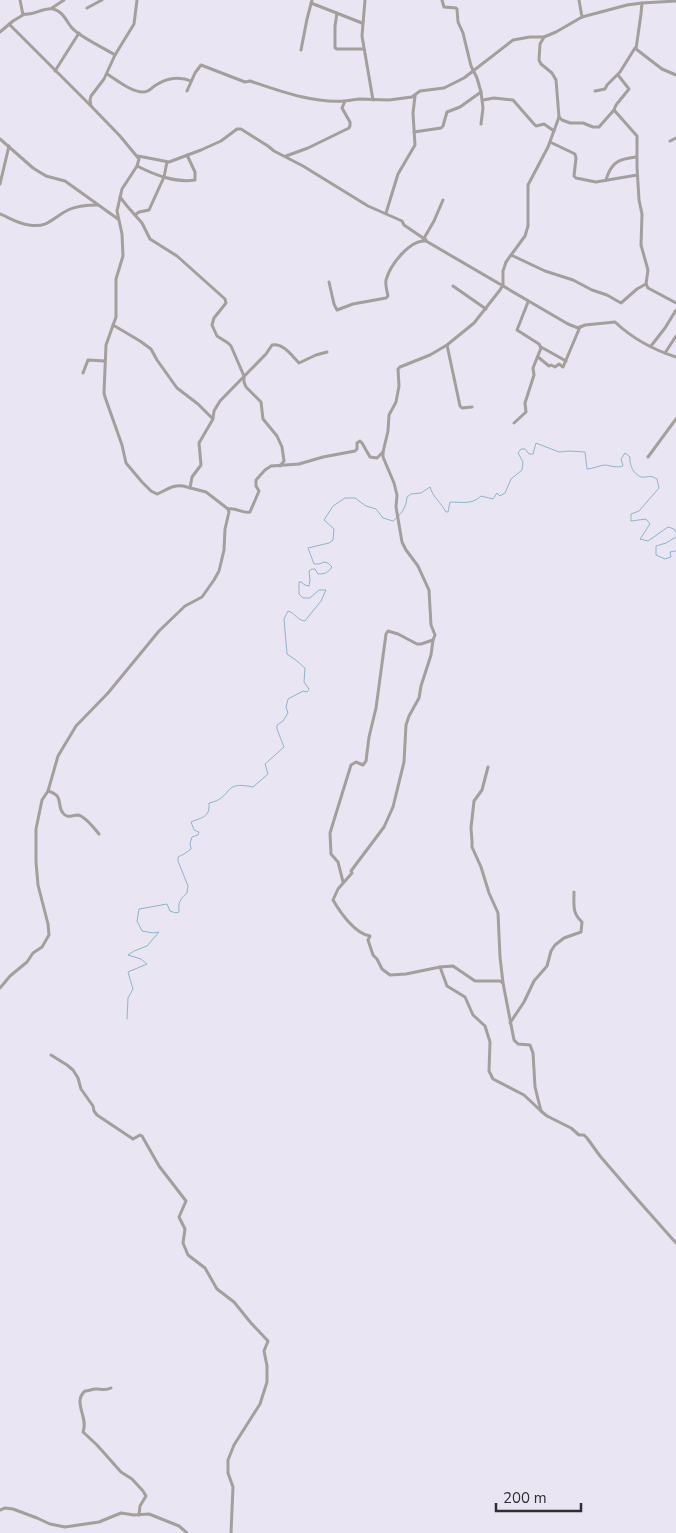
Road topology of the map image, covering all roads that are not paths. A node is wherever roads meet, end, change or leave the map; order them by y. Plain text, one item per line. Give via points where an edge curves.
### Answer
1 (20, 0) edge
2 (64, 0) edge
3 (102, 0) edge
4 (137, 0) edge
5 (365, 0) edge
6 (442, 0) edge
7 (579, 0) edge
8 (676, 1) edge
9 (312, 2) edge
10 (643, 2) edge
11 (52, 8) junction
12 (87, 8) dead end
13 (337, 13) junction
14 (23, 14) junction
15 (582, 17) junction
16 (362, 22) junction
17 (9, 24) junction
18 (0, 32) edge
19 (79, 33) junction
20 (544, 37) junction
21 (636, 48) junction
22 (364, 49) junction
23 (301, 50) dead end
24 (115, 54) junction
25 (55, 71) junction
26 (473, 72) junction
27 (107, 74) junction
28 (618, 75) junction
29 (676, 75) edge
30 (191, 81) junction
31 (187, 91) dead end
32 (594, 91) dead end
33 (481, 92) junction
34 (415, 96) junction
35 (373, 100) junction
36 (483, 100) junction
37 (345, 101) junction
38 (91, 106) junction
39 (614, 110) junction
40 (560, 121) junction
41 (481, 124) dead end
42 (554, 131) junction
43 (414, 132) junction
44 (676, 138) edge
45 (0, 139) edge
46 (550, 142) junction
47 (670, 142) dead end
48 (9, 146) junction
49 (187, 155) junction
50 (138, 156) junction
51 (286, 156) junction
52 (636, 157) junction
53 (167, 162) junction
54 (137, 166) junction
55 (637, 176) junction
56 (164, 177) junction
57 (606, 180) junction
58 (0, 184) edge
59 (120, 196) junction
60 (443, 200) dead end
61 (99, 205) junction
62 (0, 214) edge
63 (386, 214) junction
64 (136, 216) junction
65 (119, 220) junction
66 (424, 240) junction
67 (511, 255) junction
68 (329, 282) dead end
69 (646, 284) junction
70 (503, 285) junction
71 (453, 286) dead end
72 (528, 302) junction
73 (676, 303) edge
74 (486, 309) junction
75 (676, 310) edge
76 (113, 324) junction
77 (580, 327) junction
78 (676, 336) edge
79 (447, 345) junction
80 (541, 346) junction
81 (651, 346) junction
82 (327, 352) dead end
83 (665, 353) junction
84 (538, 357) junction
85 (676, 357) edge
86 (566, 361) junction
87 (105, 362) junction
88 (83, 373) dead end
89 (244, 376) junction
90 (472, 407) dead end
91 (213, 418) junction
92 (676, 419) edge
93 (514, 424) dead end
94 (383, 452) junction
95 (648, 457) dead end
96 (284, 461) junction
97 (289, 465) junction
98 (280, 466) junction
99 (190, 488) junction
100 (228, 509) junction
101 (433, 640) junction
102 (488, 767) dead end
103 (48, 791) junction
104 (99, 834) dead end
105 (344, 883) junction
106 (574, 892) dead end
107 (440, 966) junction
108 (504, 983) junction
109 (0, 988) edge
110 (510, 1024) junction
111 (51, 1055) dead end
112 (541, 1111) junction
113 (676, 1243) edge
114 (112, 1388) dead end
115 (0, 1510) edge
116 (139, 1515) junction
117 (187, 1533) edge
118 (231, 1533) edge

1 - 14 street
2 - 11 street
3 - 12 street
4 - 24 street via 134,24
5 - 16 street
6 - 26 street via 444,7 457,8
7 - 15 street
8 - 10 street
9 - 13 street
9 - 23 street
10 - 15 street
10 - 21 street
11 - 14 street
11 - 19 street
13 - 16 street
13 - 22 street via 335,48
14 - 17 street
15 - 20 street
16 - 22 street
17 - 18 street
17 - 25 street
19 - 24 street
19 - 25 street
20 - 26 street via 513,40
20 - 40 street via 539,60 556,80
21 - 28 street
21 - 29 street via 662,69
22 - 35 street
24 - 27 street
25 - 38 street
26 - 33 street
26 - 34 street via 444,88 420,91
27 - 30 street via 141,92 172,79
27 - 38 street via 91,96
28 - 32 street via 604,90
28 - 39 street via 629,88
30 - 31 street
30 - 37 street via 203,65 245,82 298,96
33 - 36 street
33 - 43 street via 447,112 440,128
34 - 35 street
34 - 43 street
35 - 37 street
36 - 41 street
36 - 42 street via 513,100 536,126 544,124
37 - 51 street via 342,108 350,122 349,128
38 - 50 street
39 - 40 street via 599,127
39 - 52 street via 636,135
40 - 42 street
42 - 46 street
43 - 63 street via 415,147 400,170
44 - 47 street
45 - 48 street
46 - 57 street via 575,154 576,178 596,182
46 - 67 street via 528,185 525,236
48 - 58 street
48 - 61 street via 33,168 46,176 65,181
49 - 51 street via 221,141 239,128
49 - 53 street
49 - 56 street via 196,180
50 - 53 street
50 - 54 street
51 - 63 street
52 - 55 street
52 - 57 street via 613,164
53 - 56 street
54 - 56 street
54 - 59 street
55 - 57 street
55 - 69 street via 642,214 641,244 648,265
56 - 64 street via 149,210
59 - 64 street
59 - 65 street
60 - 66 street
61 - 62 street via 73,208 51,222 37,226 22,224
61 - 65 street
63 - 66 street via 402,221
64 - 89 street via 150,239 177,256 225,299 212,325 217,336 231,346
65 - 76 street via 123,256 116,274 116,317
66 - 68 street via 408,248 398,259 386,280 387,298 337,310
66 - 70 street
67 - 69 street via 607,295 621,304
67 - 70 street via 503,271
69 - 73 street
70 - 72 street
70 - 74 street
71 - 74 street
72 - 77 street
72 - 80 street via 517,330
74 - 79 street
75 - 81 street
76 - 87 street via 106,345
76 - 91 street via 146,344 177,388
77 - 81 street via 613,322
77 - 86 street
78 - 83 street
79 - 90 street via 460,406
79 - 94 street via 398,368 399,386 396,402 388,415
80 - 84 street
80 - 86 street
81 - 83 street
82 - 89 street via 300,363 275,344
83 - 85 street
84 - 86 street via 554,367 563,366
84 - 93 street via 525,400 526,412
87 - 88 street via 88,360
87 - 99 street via 104,397 126,463 157,494 179,485
89 - 91 street via 220,401
89 - 96 street via 246,387 261,402 263,419 282,446
91 - 99 street via 198,443 201,465 192,477
92 - 95 street
94 - 97 street via 377,458 370,457 360,441 355,451
94 - 101 street via 394,483 402,542 430,590
96 - 97 street
96 - 98 street
97 - 98 street
98 - 100 street via 269,467 257,478 259,491 250,512
99 - 100 street via 206,492
100 - 103 street via 224,550 214,580 202,597 185,606 159,631 76,726 58,756
101 - 105 street via 432,655 419,698 406,725 404,762 391,812 384,828
101 - 105 street via 417,644 397,633 388,631 386,634 366,762 352,765 330,833 331,854 338,862
102 - 108 street via 482,790 474,801 472,848 498,913
103 - 104 street via 58,797 65,815 82,816
103 - 109 street via 42,800 36,829 36,862 49,935 42,947
105 - 107 street via 335,894 334,901 356,928 370,936 368,940 373,955 384,971 390,975 406,974
106 - 110 street via 576,916 582,922 581,932 555,944 548,966 534,981
107 - 108 street via 454,966 477,981
107 - 112 street via 447,986 468,1001 473,1015 485,1026 490,1042 489,1071 493,1079 524,1095
108 - 110 street
110 - 112 street via 515,1042 528,1045 533,1050 534,1087
111 - 118 street via 72,1070 97,1115 133,1139 142,1136 159,1166 186,1201 178,1217 185,1229 183,1243 188,1256 205,1268 216,1288 234,1302 268,1340 264,1351 267,1382 260,1404 234,1444 228,1460 233,1486
112 - 113 street via 579,1135 586,1136
114 - 116 street via 93,1389 81,1394 79,1403 84,1432 145,1493
115 - 116 street via 13,1509 65,1527 99,1522 121,1513
116 - 117 street via 152,1515 179,1526

